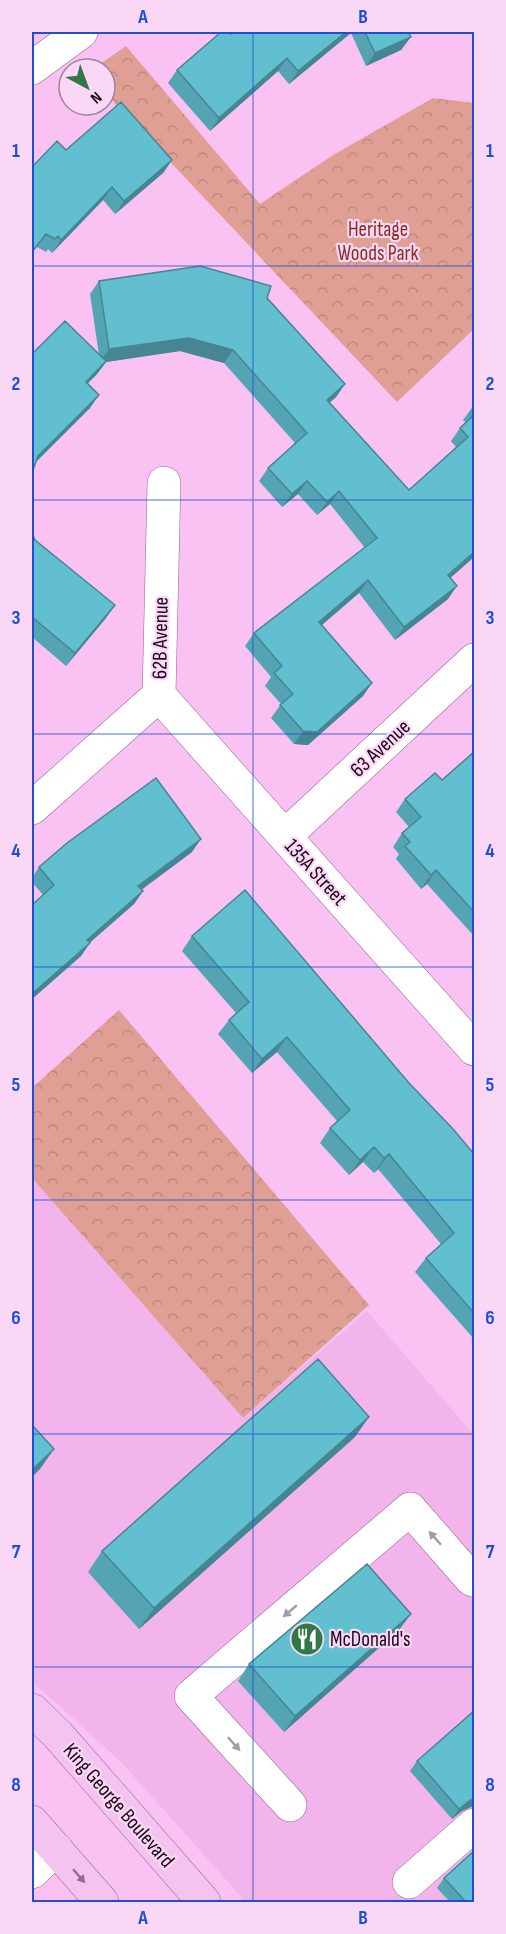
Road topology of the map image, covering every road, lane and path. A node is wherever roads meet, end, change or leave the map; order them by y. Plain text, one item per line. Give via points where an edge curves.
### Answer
1 (81, 32) edge
2 (32, 68) edge
3 (164, 483) dead end
4 (474, 660) edge
5 (159, 695) junction
6 (32, 808) edge
7 (285, 836) junction
8 (474, 1049) edge
9 (474, 1580) edge
10 (32, 1710) edge
11 (290, 1805) dead end
12 (32, 1822) edge
13 (466, 1842) edge
14 (56, 1848) junction
15 (32, 1872) edge
16 (409, 1882) dead end
17 (102, 1902) edge
18 (204, 1902) edge

1 - 2 street
3 - 5 street, 62B Avenue
4 - 7 street, 63 Avenue
5 - 6 street, 62B Avenue
5 - 7 street, 135A Street
7 - 8 street, 135A Street
9 -> 11 street via 410,1509 191,1696
10 - 18 main road, King George Boulevard
12 - 14 main road
13 - 16 street
14 - 15 street
14 -> 17 main road

